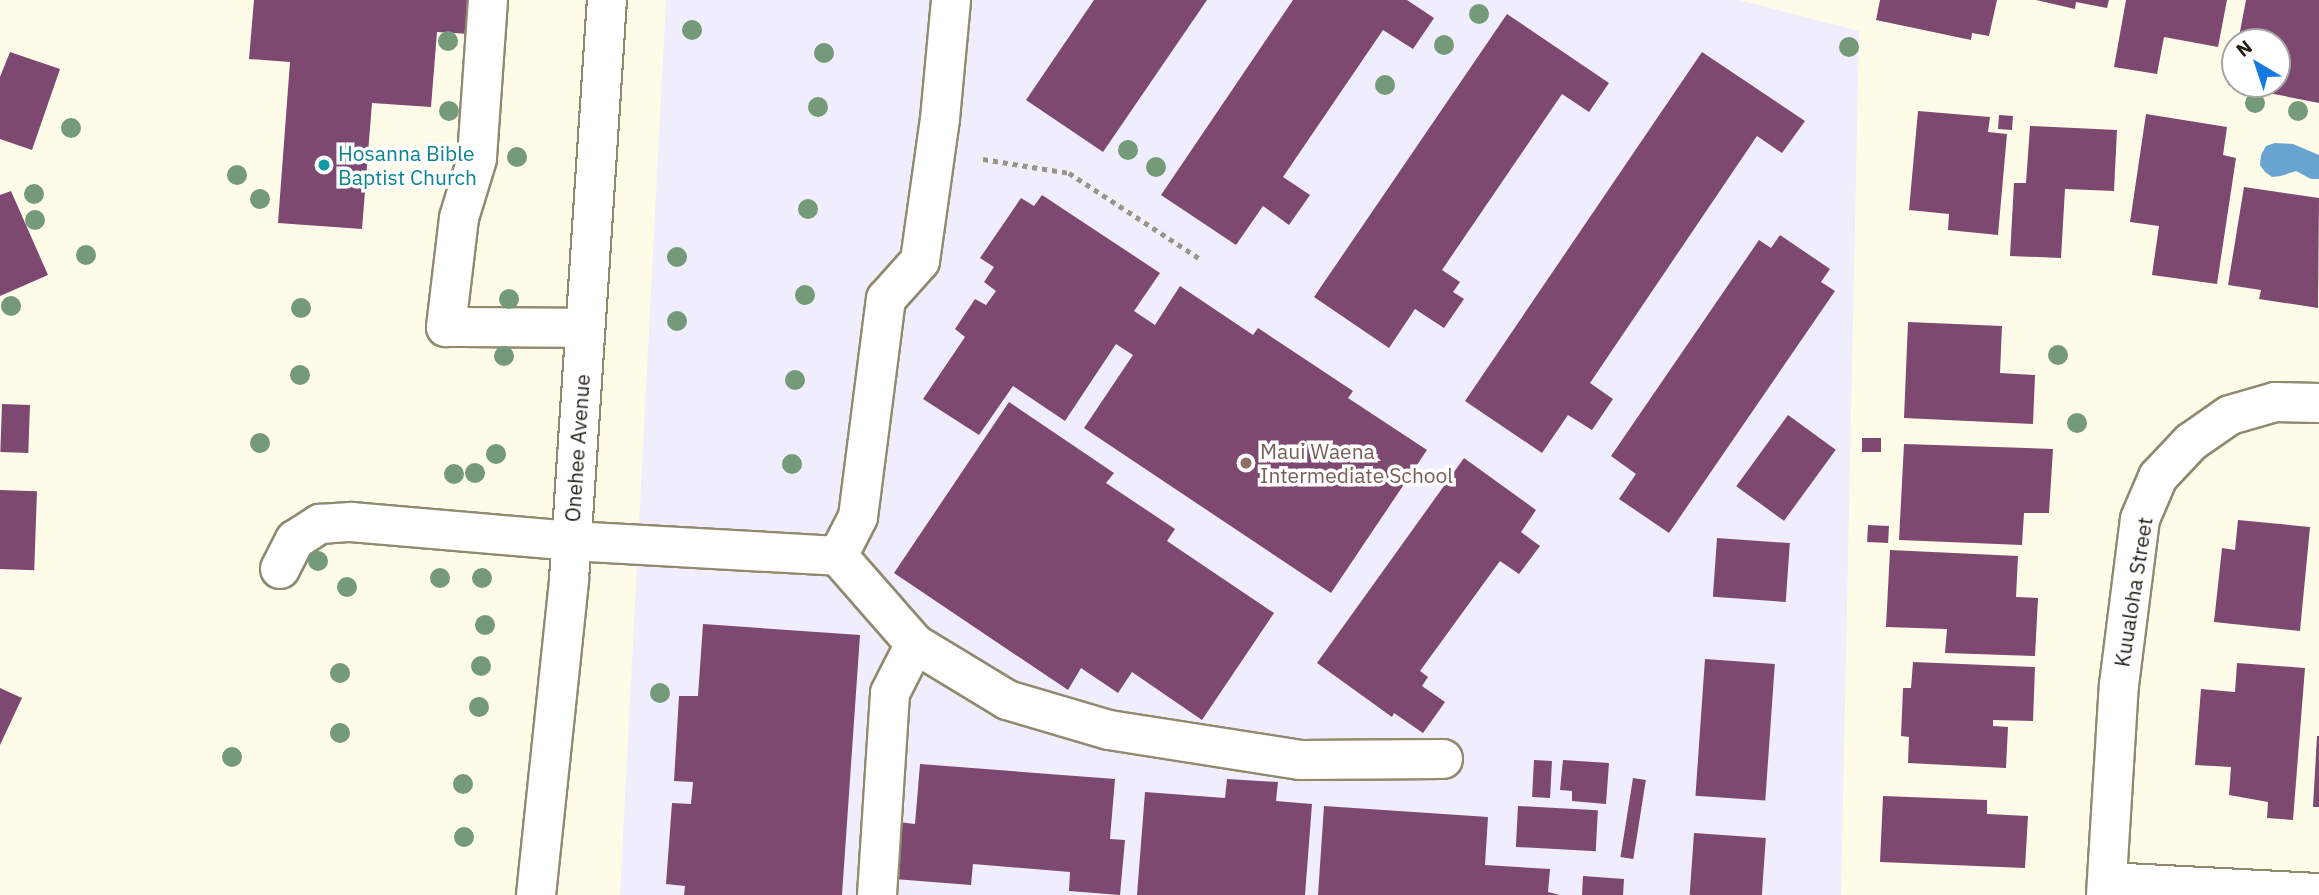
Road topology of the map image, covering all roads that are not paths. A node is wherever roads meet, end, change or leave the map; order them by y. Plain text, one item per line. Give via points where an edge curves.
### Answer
1 (488, 0) edge
2 (607, 0) edge
3 (951, 0) edge
4 (585, 328) junction
5 (2319, 403) edge
6 (571, 541) junction
7 (838, 556) junction
8 (280, 569) dead end
9 (915, 644) junction
10 (1443, 759) dead end
11 (2106, 888) edge
12 (2319, 893) edge
13 (536, 895) edge
14 (877, 895) edge

1 - 4 street via 477,159 459,218 446,327
2 - 4 street, Onehee Avenue
3 - 7 street via 920,261 886,299 858,517
4 - 6 street, Onehee Avenue
5 - 11 street, Kuualoha Street via 2274,402 2230,415 2191,442 2158,477 2140,519 2119,685
6 - 7 street
6 - 8 street via 351,522 320,524 295,540
6 - 13 street, Onehee Avenue
7 - 9 street
9 - 10 street via 1007,700 1109,730 1300,760
9 - 14 street via 890,693
11 - 12 street

